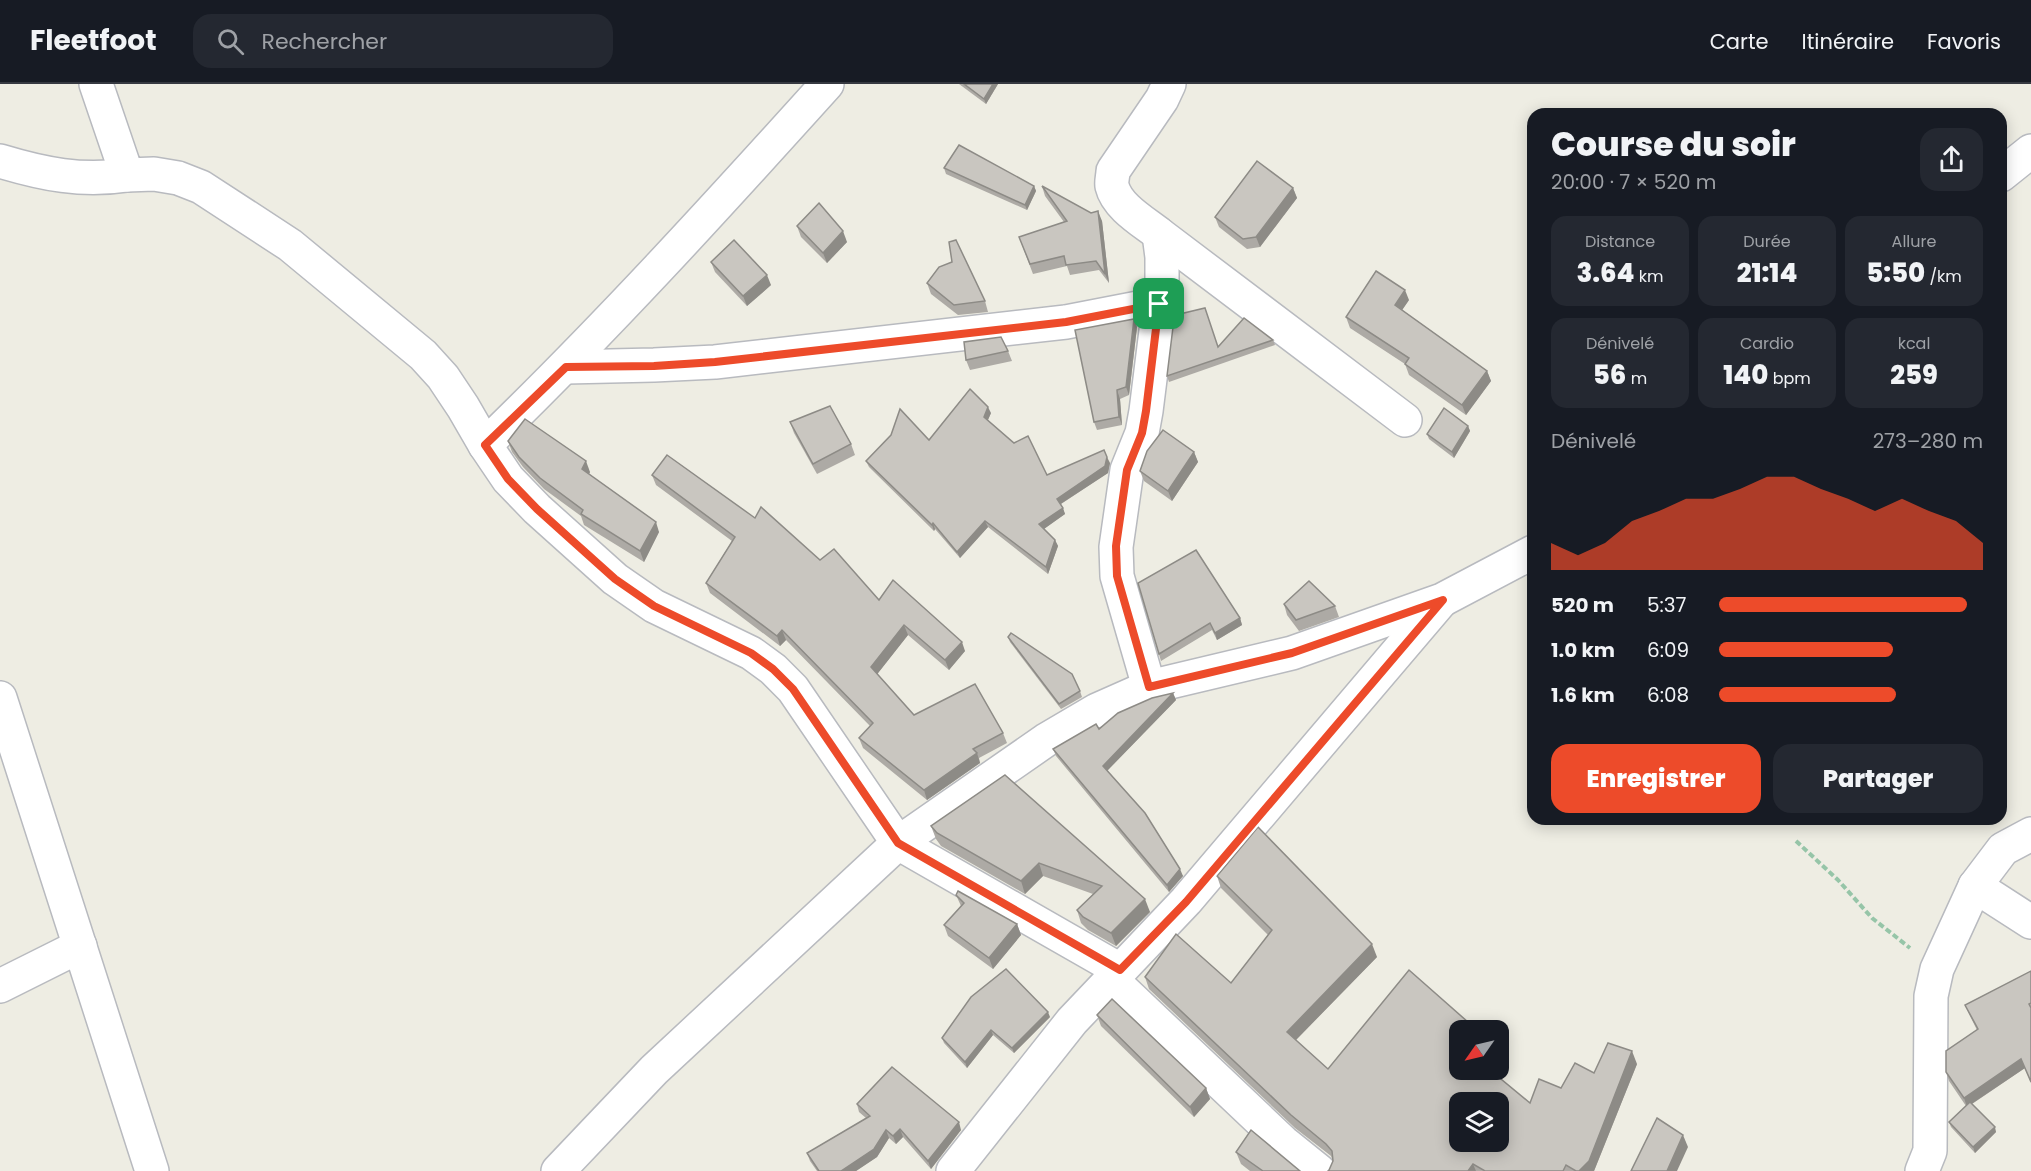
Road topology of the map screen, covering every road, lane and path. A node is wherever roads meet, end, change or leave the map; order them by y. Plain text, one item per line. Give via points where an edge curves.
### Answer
1 (96, 84) edge
2 (827, 84) edge
3 (1169, 84) edge
4 (2031, 151) edge
5 (0, 161) edge
6 (2007, 170) edge
7 (127, 175) junction
8 (1159, 234) junction
9 (1159, 304) junction
10 (566, 367) junction
11 (1405, 420) dead end
12 (485, 445) junction
13 (1527, 555) edge
14 (1443, 600) junction
15 (1149, 687) junction
16 (0, 698) edge
17 (2031, 834) edge
18 (1796, 841) dead end
19 (898, 843) junction
20 (1975, 886) junction
21 (2031, 922) edge
22 (80, 946) junction
23 (1936, 969) junction
24 (1115, 975) junction
25 (0, 986) edge
26 (1931, 1164) edge
27 (964, 1166) edge
28 (152, 1171) edge
29 (558, 1171) edge
30 (1319, 1171) edge

1 - 7 street
2 - 10 street
3 - 8 street via 1113,171 1112,185 1125,207
4 - 6 street
5 - 7 street via 75,178
7 - 12 street via 154,174 201,187 290,245 423,355 464,407
8 - 9 street
8 - 11 street
9 - 10 street via 1066,322 715,362
9 - 15 street via 1146,411 1127,470 1116,546 1117,576
10 - 12 street
12 - 19 street via 508,479 537,509 615,579 654,606 751,653 773,669 799,699
13 - 14 street
14 - 15 street via 1292,653
14 - 24 street via 1186,902
15 - 19 street via 1097,710 1046,740
16 - 22 street
17 - 20 street via 2003,849
18 - 23 path via 1872,918
19 - 24 street
19 - 29 street via 654,1070
20 - 21 street
20 - 23 street
22 - 25 street
22 - 28 street
23 - 26 street via 1931,996
24 - 27 street via 1042,1057
24 - 30 street via 1283,1142

